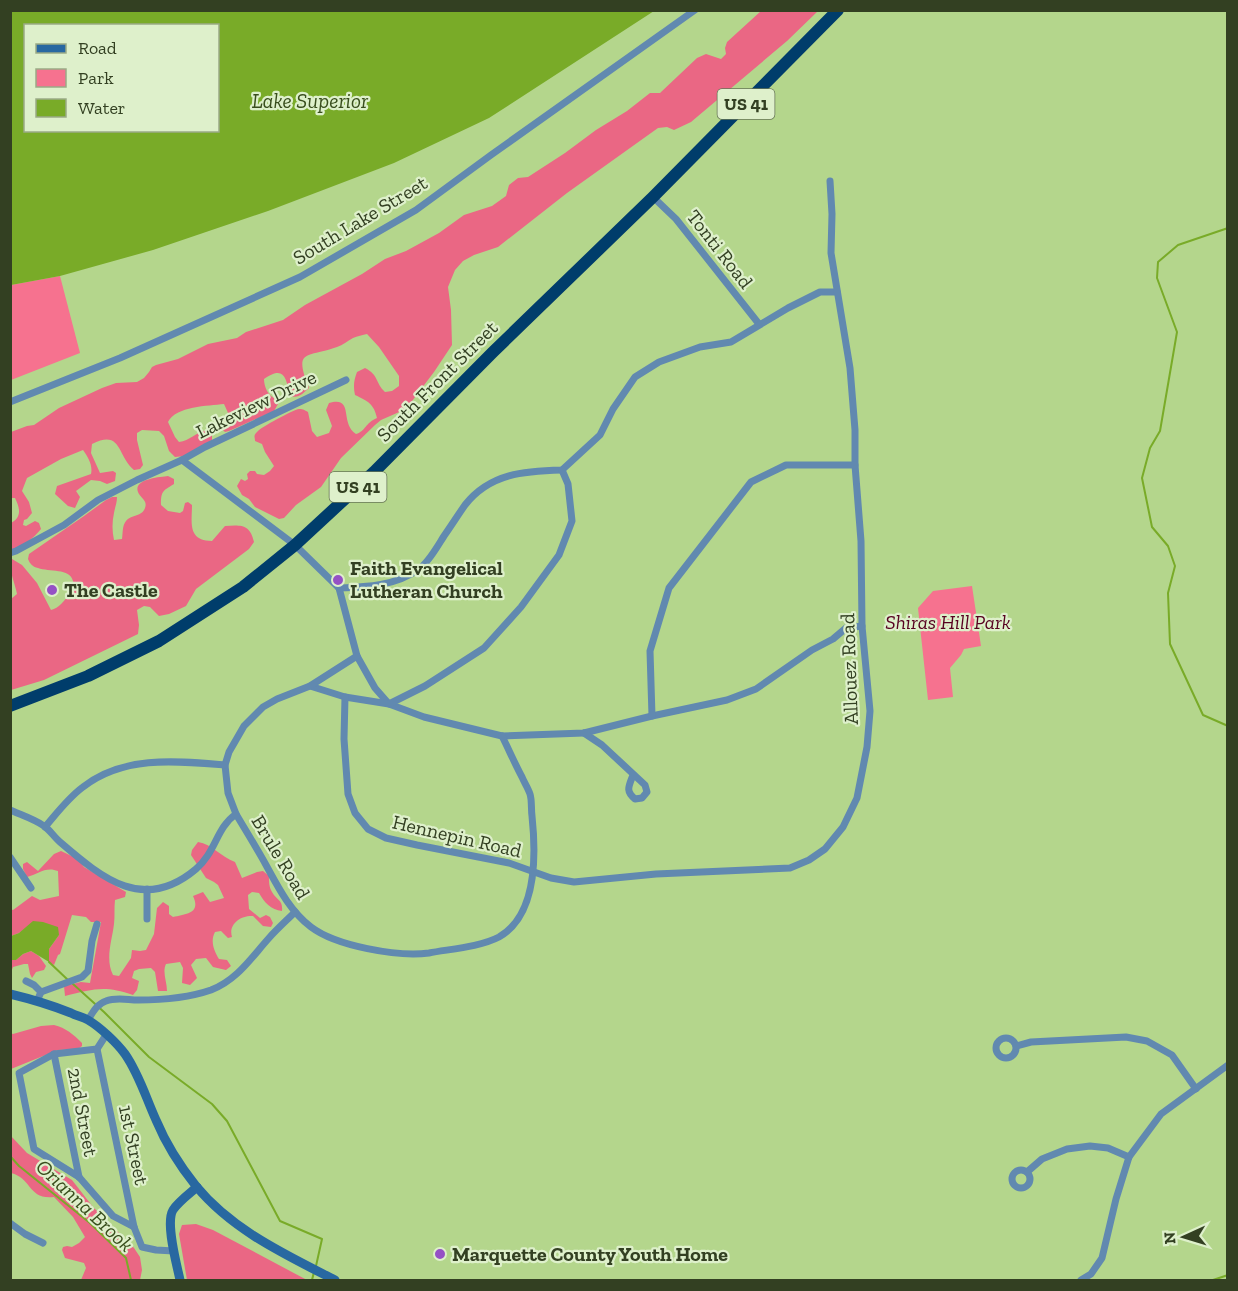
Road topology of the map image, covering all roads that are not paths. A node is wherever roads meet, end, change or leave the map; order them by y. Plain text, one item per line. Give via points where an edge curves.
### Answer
1 (696, 10) edge
2 (838, 10) edge
3 (830, 181) dead end
4 (653, 197) junction
5 (837, 292) junction
6 (759, 324) junction
7 (346, 380) dead end
8 (10, 402) edge
9 (182, 460) junction
10 (855, 465) junction
11 (562, 470) junction
12 (295, 545) junction
13 (10, 553) edge
14 (339, 588) junction
15 (862, 626) junction
16 (357, 656) junction
17 (310, 686) junction
18 (345, 698) junction
19 (389, 704) junction
20 (10, 706) edge
21 (652, 716) junction
22 (585, 733) junction
23 (502, 736) junction
24 (225, 765) junction
25 (633, 775) dead end
26 (10, 810) edge
27 (236, 814) junction
28 (45, 827) junction
29 (10, 857) edge
30 (534, 871) junction
31 (31, 888) dead end
32 (147, 889) junction
33 (295, 912) junction
34 (147, 918) dead end
35 (97, 924) dead end
36 (26, 981) dead end
37 (10, 994) edge
38 (39, 997) junction
39 (88, 1020) junction
40 (106, 1035) junction
41 (1016, 1046) dead end
42 (97, 1049) junction
43 (54, 1054) junction
44 (1227, 1065) edge
45 (1196, 1089) junction
46 (1129, 1157) junction
47 (1027, 1172) dead end
48 (79, 1177) junction
49 (197, 1187) junction
50 (10, 1223) edge
51 (134, 1227) junction
52 (43, 1243) dead end
53 (174, 1251) junction
54 (180, 1281) edge
55 (335, 1281) edge
56 (1081, 1281) edge

1 - 8 street, South Lake Street via 416,210 300,277 120,358
2 - 4 highway, South Front Street / US 41
3 - 5 street, Allouez Road via 831,253
4 - 6 street, Tonti Road via 676,219
4 - 12 highway, South Front Street / US 41
5 - 6 street via 820,292
5 - 10 street, Allouez Road via 850,368
6 - 11 street via 731,342 700,347 659,362 635,377 600,435
7 - 9 street, Lakeview Drive
9 - 12 street
9 - 13 street, Lakeview Drive via 98,500 64,525
10 - 15 street, Allouez Road
10 - 21 street via 786,465 751,482 669,588 650,651
11 - 14 street via 533,470 492,482 467,503 422,567 387,584
11 - 19 street via 568,484 572,521 559,555 521,607 484,648
12 - 14 street
12 - 20 highway, South Front Street / US 41 via 243,587 159,641 88,676
14 - 16 street
15 - 21 street via 846,628 756,689 727,700
15 - 30 street, Allouez Road via 870,711 867,747 857,798 843,827 825,849 790,868 574,882
16 - 17 street
16 - 19 street
17 - 18 street
17 - 24 street via 263,707 244,726
18 - 19 street
18 - 30 street, Hennepin Road via 348,794 355,813 368,830 386,838
19 - 23 street via 416,715
21 - 22 street
22 - 23 street
22 - 25 street
23 - 30 street, Brule Road via 530,793
24 - 27 street, Brule Road via 228,793
24 - 28 street via 162,762 122,768 83,786
26 - 28 street
27 - 32 street via 227,820 212,851 196,869 171,885
27 - 33 street, Brule Road
28 - 32 street via 106,878 132,889
29 - 31 street
30 - 33 street, Brule Road via 526,902 512,928 489,942 455,949 409,954 358,946 323,935
32 - 34 street
33 - 39 street via 240,972 221,985 185,997 105,1001
35 - 38 street via 88,971
36 - 38 street
37 - 38 street
38 - 39 street
39 - 40 street
40 - 42 street
40 - 49 street via 125,1054 169,1147
41 - 45 street via 1126,1037 1147,1041 1172,1055
42 - 43 street
42 - 51 street, 1st Street
43 - 48 street, 2nd Street
43 - 48 street via 19,1073 34,1149
44 - 45 street
45 - 46 street via 1161,1114
46 - 47 street via 1108,1148 1066,1149 1042,1159
46 - 56 street via 1102,1258
48 - 51 street via 113,1216
49 - 53 street via 173,1209 170,1219
49 - 55 street via 252,1234
50 - 52 street
51 - 53 street, 1st Street via 142,1246
53 - 54 street

